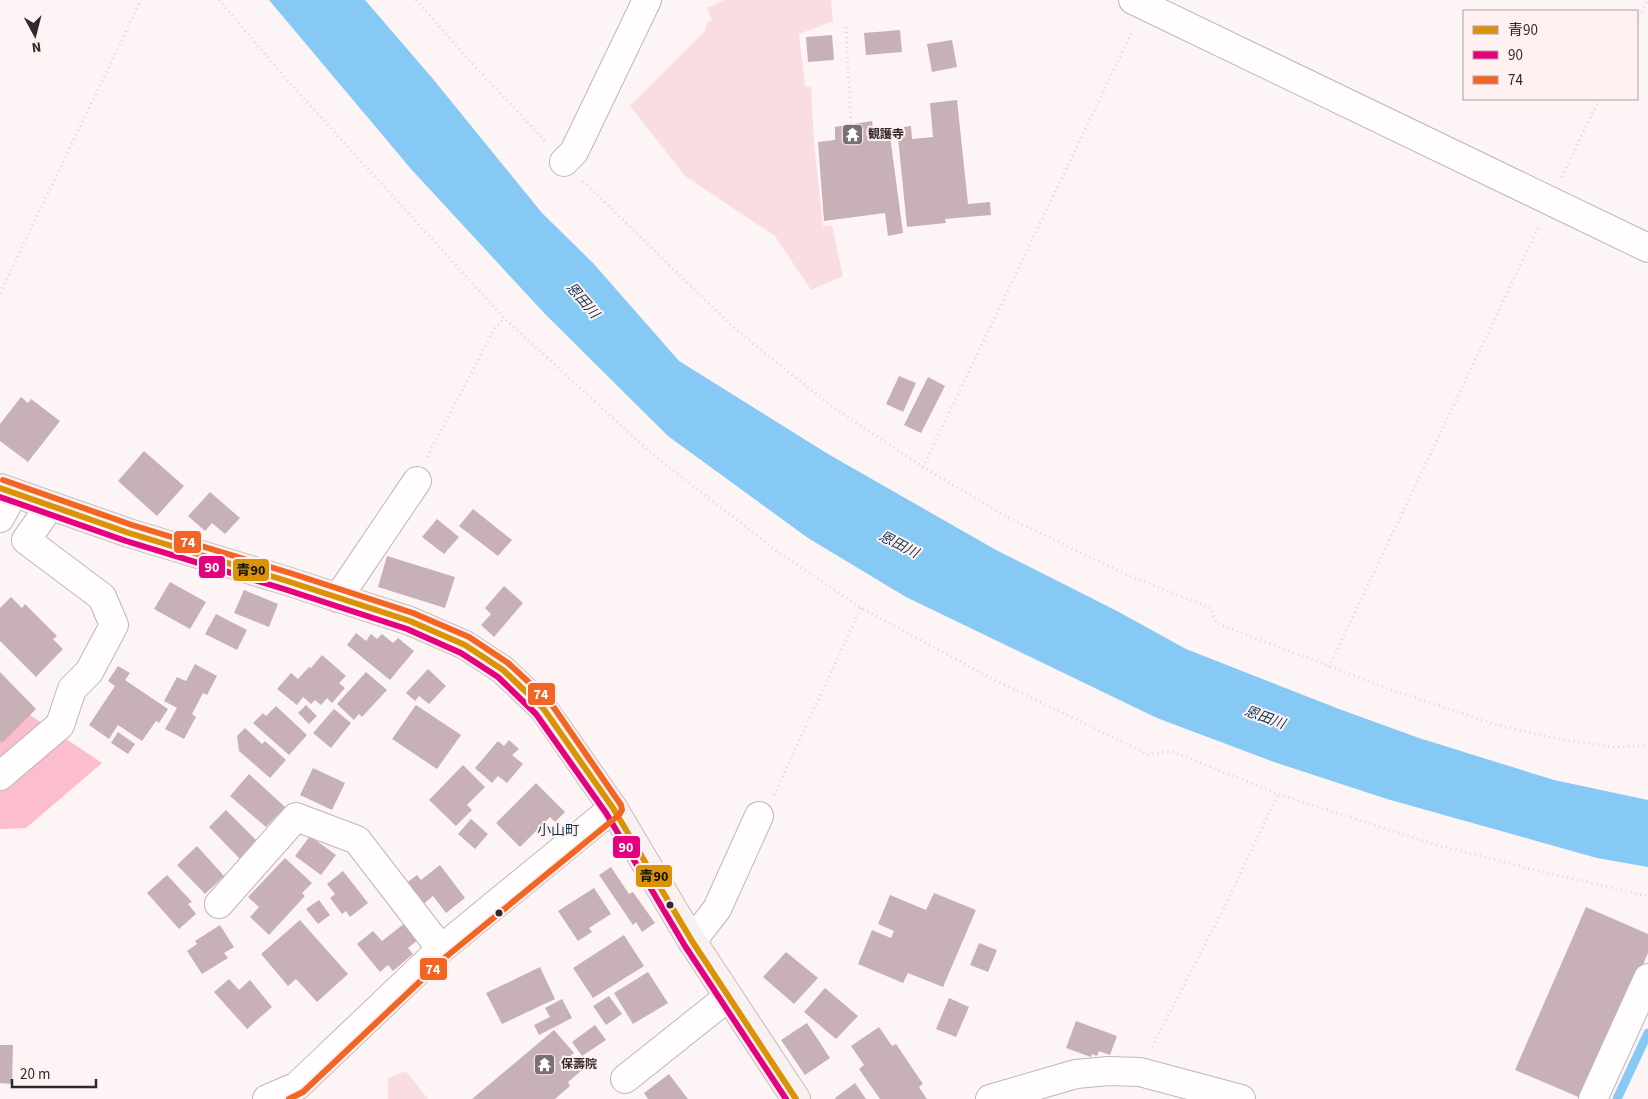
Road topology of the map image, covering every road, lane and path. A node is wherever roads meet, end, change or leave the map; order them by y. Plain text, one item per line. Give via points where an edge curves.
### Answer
1 (141, 0) edge
2 (219, 0) edge
3 (416, 0) edge
4 (647, 0) edge
5 (1647, 0) edge
6 (1139, 3) edge
7 (1638, 19) edge
8 (846, 27) dead end
9 (1599, 100) edge
10 (851, 124) dead end
11 (564, 162) junction
12 (1551, 200) junction
13 (1648, 248) edge
14 (0, 293) edge
15 (504, 318) junction
16 (923, 467) junction
17 (418, 481) joint
18 (6, 491) edge
19 (50, 506) junction
20 (0, 518) edge
21 (338, 598) junction
22 (861, 608) junction
23 (1329, 667) junction
24 (1648, 746) edge
25 (0, 776) edge
26 (1278, 794) junction
27 (613, 808) junction
28 (759, 816) joint
29 (1648, 896) edge
30 (218, 904) dead end
31 (692, 941) junction
32 (441, 949) junction
33 (1648, 978) edge
34 (728, 997) junction
35 (1140, 1072) junction
36 (625, 1079) dead end
37 (268, 1099) edge
38 (796, 1099) edge
39 (990, 1099) edge
40 (1240, 1099) edge
41 (1593, 1099) edge

1 - 14 path
2 - 15 path via 288,82
3 - 11 path
4 - 11 street via 574,152
5 - 7 path
6 - 12 street
6 - 16 path
8 - 10 path
9 - 12 path
11 - 16 path via 733,327 830,405
12 - 13 street
12 - 23 path
15 - 17 path via 495,328 427,457
15 - 22 path via 652,454 776,551
16 - 23 path via 1005,516 1068,548 1210,608 1216,623
17 - 21 street
18 - 19 main road
18 - 20 street
19 - 21 main road
19 - 25 street via 26,540 102,597 114,625 88,672 72,689 60,725
21 - 27 main road via 420,625 465,645 503,670 543,708
22 - 26 path via 989,677 1149,755 1171,751
22 - 28 path via 776,792
23 - 24 path via 1440,708 1494,724 1548,737 1613,747
26 - 29 path via 1433,844
26 - 35 path
27 - 31 main road
27 - 32 street
28 - 31 street via 717,909
30 - 32 street via 296,817 357,840
31 - 34 main road
32 - 37 street via 297,1086
33 - 41 street
34 - 36 street
34 - 38 main road
35 - 39 street via 1076,1074
35 - 40 street

